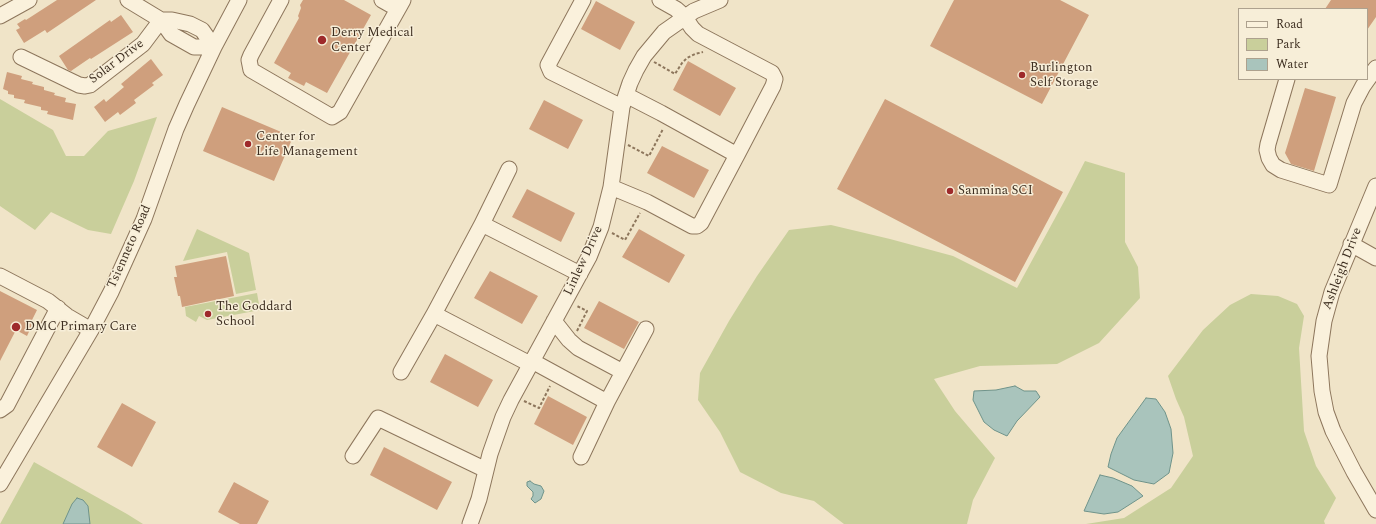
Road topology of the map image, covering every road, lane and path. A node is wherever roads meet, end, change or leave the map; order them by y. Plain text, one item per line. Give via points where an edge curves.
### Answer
1 (29, 0) edge
2 (128, 0) edge
3 (239, 0) edge
4 (281, 0) edge
5 (382, 0) edge
6 (583, 0) edge
7 (660, 0) edge
8 (720, 0) edge
9 (401, 5) edge
10 (0, 16) edge
11 (684, 16) junction
12 (161, 20) junction
13 (713, 42) junction
14 (214, 47) junction
15 (21, 57) dead end
16 (652, 60) dead end
17 (1376, 68) edge
18 (1368, 79) edge
19 (1288, 80) edge
20 (1367, 80) edge
21 (624, 101) junction
22 (669, 117) junction
23 (624, 143) dead end
24 (737, 156) junction
25 (509, 169) dead end
26 (1376, 186) edge
27 (611, 187) junction
28 (647, 202) junction
29 (482, 224) junction
30 (608, 231) dead end
31 (1351, 244) junction
32 (1376, 258) edge
33 (580, 274) junction
34 (0, 276) edge
35 (573, 303) dead end
36 (58, 308) junction
37 (434, 314) junction
38 (554, 321) junction
39 (646, 329) dead end
40 (90, 330) junction
41 (571, 342) junction
42 (531, 363) junction
43 (401, 372) dead end
44 (622, 372) junction
45 (556, 374) junction
46 (520, 399) dead end
47 (607, 402) junction
48 (0, 410) edge
49 (353, 456) dead end
50 (581, 456) dead end
51 (486, 470) junction
52 (0, 484) edge
53 (1376, 510) edge
54 (470, 524) edge

1 - 10 street
2 - 12 street
3 - 14 street, Tsienneto Road
4 - 9 street via 251,55 251,70 332,117 340,112
5 - 9 street
6 - 21 street via 548,65 551,72
7 - 11 street
8 - 11 street, Linlew Drive
11 - 13 street via 698,34
11 - 21 street, Linlew Drive via 664,32 644,56
12 - 14 street via 190,24 202,30
12 - 15 street, Solar Drive via 143,44 90,85 79,85
13 - 16 path via 707,52 687,58 676,74
13 - 24 street via 772,73 775,79
14 - 40 street, Tsienneto Road via 176,129 144,219 111,292
17 - 18 street
19 - 20 street via 1268,144 1269,158 1273,165 1282,170 1329,185 1354,103
21 - 22 street
21 - 27 street, Linlew Drive
22 - 23 path via 649,156
22 - 24 street
24 - 28 street via 697,226 692,226
25 - 29 street
26 - 31 street, Ashleigh Drive
27 - 28 street
27 - 33 street, Linlew Drive via 601,227
28 - 30 path via 625,240
29 - 33 street
29 - 37 street
31 - 32 street
31 - 53 street, Ashleigh Drive via 1332,292 1324,321 1319,356 1322,391 1333,432
33 - 38 street, Linlew Drive
34 - 36 street
35 - 41 path via 587,311
36 - 40 street
36 - 48 street via 6,405
37 - 42 street
37 - 43 street
38 - 41 street
38 - 42 street, Linlew Drive
39 - 44 street
40 - 52 street, Tsienneto Road
41 - 44 street
42 - 45 street
42 - 51 street, Linlew Drive via 503,418
44 - 47 street
45 - 46 path via 539,408
45 - 47 street
47 - 50 street
49 - 51 street via 378,418
51 - 54 street, Linlew Drive

